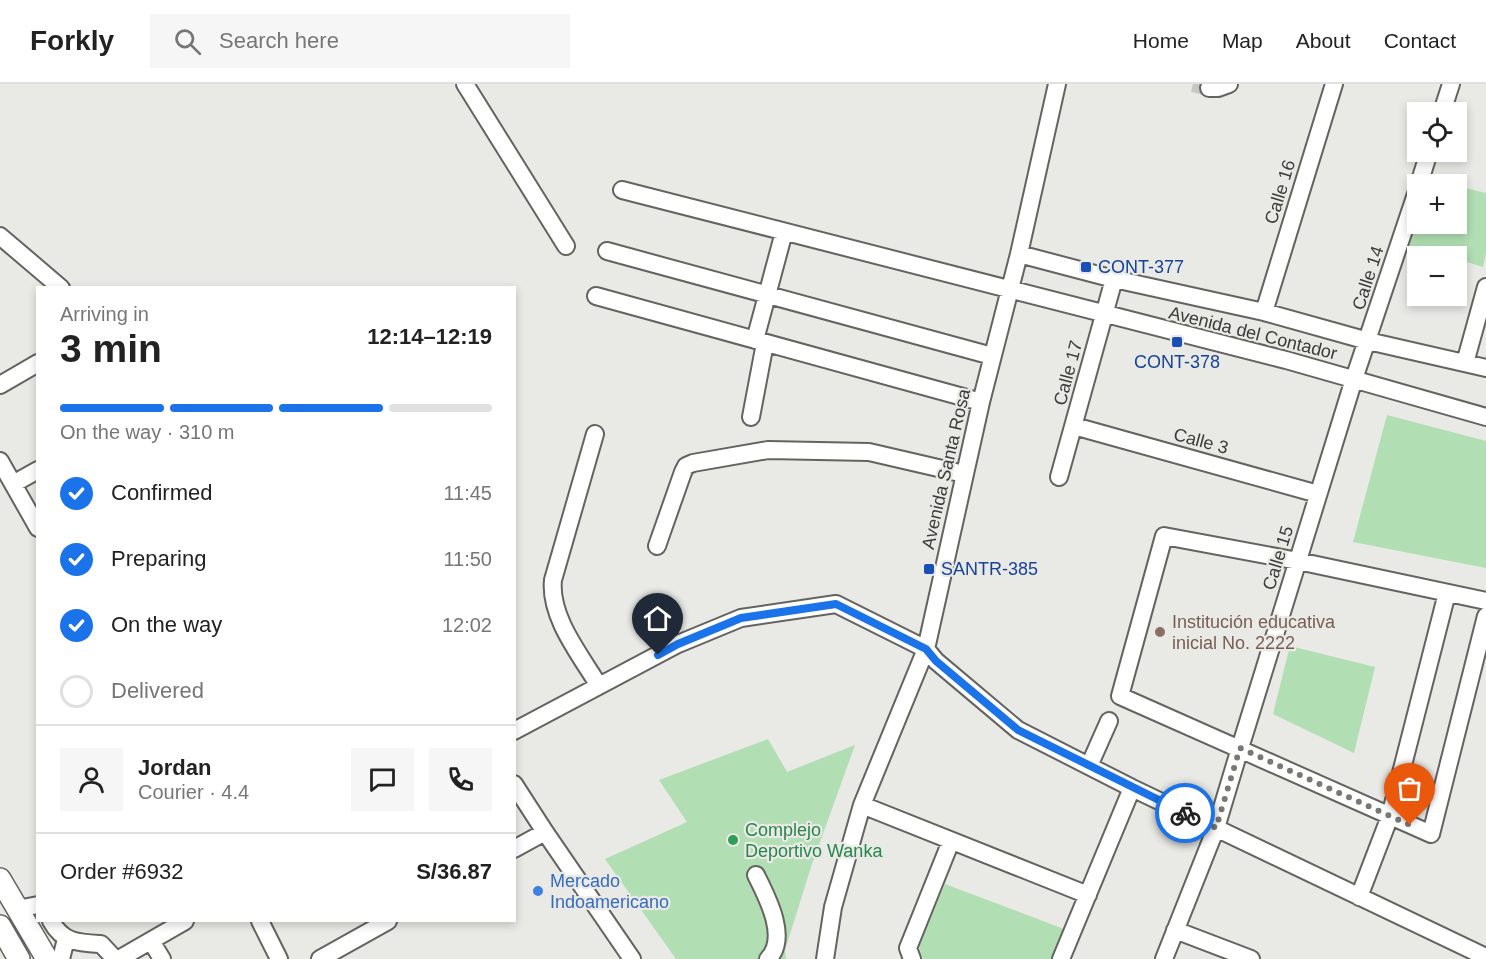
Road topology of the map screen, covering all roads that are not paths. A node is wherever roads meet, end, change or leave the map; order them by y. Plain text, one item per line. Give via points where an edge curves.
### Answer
1 (465, 84) edge
2 (1057, 84) edge
3 (1229, 84) edge
4 (1334, 84) edge
5 (1451, 84) edge
6 (1209, 88) dead end
7 (1445, 102) edge
8 (622, 190) dead end
9 (1407, 220) edge
10 (784, 232) junction
11 (0, 236) edge
12 (566, 246) dead end
13 (607, 251) dead end
14 (1019, 254) junction
15 (1114, 279) junction
16 (59, 286) edge
17 (1486, 287) edge
18 (1009, 290) junction
19 (767, 295) junction
20 (596, 296) dead end
21 (1264, 312) junction
22 (1104, 315) junction
23 (1368, 340) junction
24 (760, 341) junction
25 (992, 356) junction
26 (1465, 363) junction
27 (36, 364) edge
28 (1486, 369) edge
29 (1354, 379) junction
30 (0, 385) edge
31 (981, 402) junction
32 (751, 417) dead end
33 (1486, 417) edge
34 (1074, 426) junction
35 (595, 434) dead end
36 (0, 461) edge
37 (36, 471) edge
38 (964, 474) junction
39 (1059, 477) dead end
40 (13, 484) junction
41 (1318, 494) junction
42 (36, 524) edge
43 (657, 546) dead end
44 (1298, 561) junction
45 (1447, 593) junction
46 (1486, 601) edge
47 (1486, 616) edge
48 (926, 649) junction
49 (599, 686) junction
50 (1109, 722) dead end
51 (516, 730) edge
52 (1240, 748) junction
53 (1089, 766) junction
54 (516, 787) edge
55 (1132, 788) junction
56 (862, 805) junction
57 (1390, 816) junction
58 (1216, 828) junction
59 (545, 832) junction
60 (951, 841) junction
61 (516, 848) edge
62 (756, 875) dead end
63 (0, 879) edge
64 (1088, 895) junction
65 (1359, 897) junction
66 (17, 905) edge
67 (52, 922) edge
68 (183, 922) edge
69 (260, 922) edge
70 (386, 922) edge
71 (0, 926) edge
72 (1175, 930) junction
73 (66, 939) junction
74 (151, 941) junction
75 (1486, 957) edge
76 (19, 959) edge
77 (47, 959) edge
78 (61, 959) edge
79 (117, 959) edge
80 (162, 959) edge
81 (279, 959) edge
82 (320, 959) edge
83 (632, 959) edge
84 (768, 959) edge
85 (825, 959) edge
86 (912, 959) edge
87 (1061, 959) edge
88 (1164, 959) edge
89 (1251, 959) edge

1 - 12 street
2 - 14 street, Avenida Santa Rosa
3 - 6 street
4 - 21 street, Calle 16
5 - 7 street
8 - 10 street, Avenida del Contador
9 - 23 street, Calle 14
10 - 18 street, Avenida del Contador
10 - 19 street
11 - 16 street
13 - 19 street
14 - 15 street, Avenida del Contador
14 - 18 street, Avenida Santa Rosa
15 - 21 street, Avenida del Contador
15 - 22 street, Calle 17
17 - 26 street
18 - 22 street, Avenida del Contador
18 - 25 street, Avenida Santa Rosa
19 - 24 street
19 - 25 street
20 - 24 street
21 - 23 street, Avenida del Contador
22 - 29 street, Avenida del Contador
22 - 34 street, Calle 17
23 - 26 street, Avenida del Contador
23 - 29 street, Calle 14
24 - 31 street
24 - 32 street
25 - 31 street, Avenida Santa Rosa
26 - 28 street, Avenida del Contador
27 - 30 street
29 - 33 street, Avenida del Contador
29 - 41 street, Calle 15
31 - 38 street, Avenida Santa Rosa
34 - 39 street, Calle 17
34 - 41 street, Calle 3
35 - 49 street via 552,595 558,617
36 - 40 street
37 - 40 street
38 - 43 street via 869,452 768,450 693,463 683,472
38 - 48 street, Avenida Santa Rosa
40 - 42 street
41 - 44 street, Calle 15
44 - 45 street
44 - 52 street, Calle 15
44 - 52 street via 1164,536 1120,696
45 - 46 street
45 - 57 street
47 - 57 street via 1431,834
48 - 49 street via 836,604 741,618 678,644
48 - 53 street via 1018,730
48 - 56 street, Avenida Santa Rosa
49 - 51 street
50 - 53 street
52 - 57 street
52 - 58 street, Calle 15
53 - 55 street
54 - 59 street
55 - 58 street
55 - 64 street
56 - 60 street
56 - 85 street, Avenida Santa Rosa via 833,907
57 - 65 street
58 - 65 street
58 - 72 street, Calle 15
59 - 61 street
59 - 83 street
60 - 64 street
60 - 86 street via 908,948
62 - 84 street via 777,929 775,950
63 - 66 main road
64 - 87 street
65 - 75 street
66 - 77 main road
67 - 73 street
68 - 74 street
69 - 81 street
70 - 82 street
71 - 76 main road
72 - 88 street, Calle 15
72 - 89 street
73 - 78 street
73 - 79 street via 101,944
74 - 79 street
74 - 80 street

